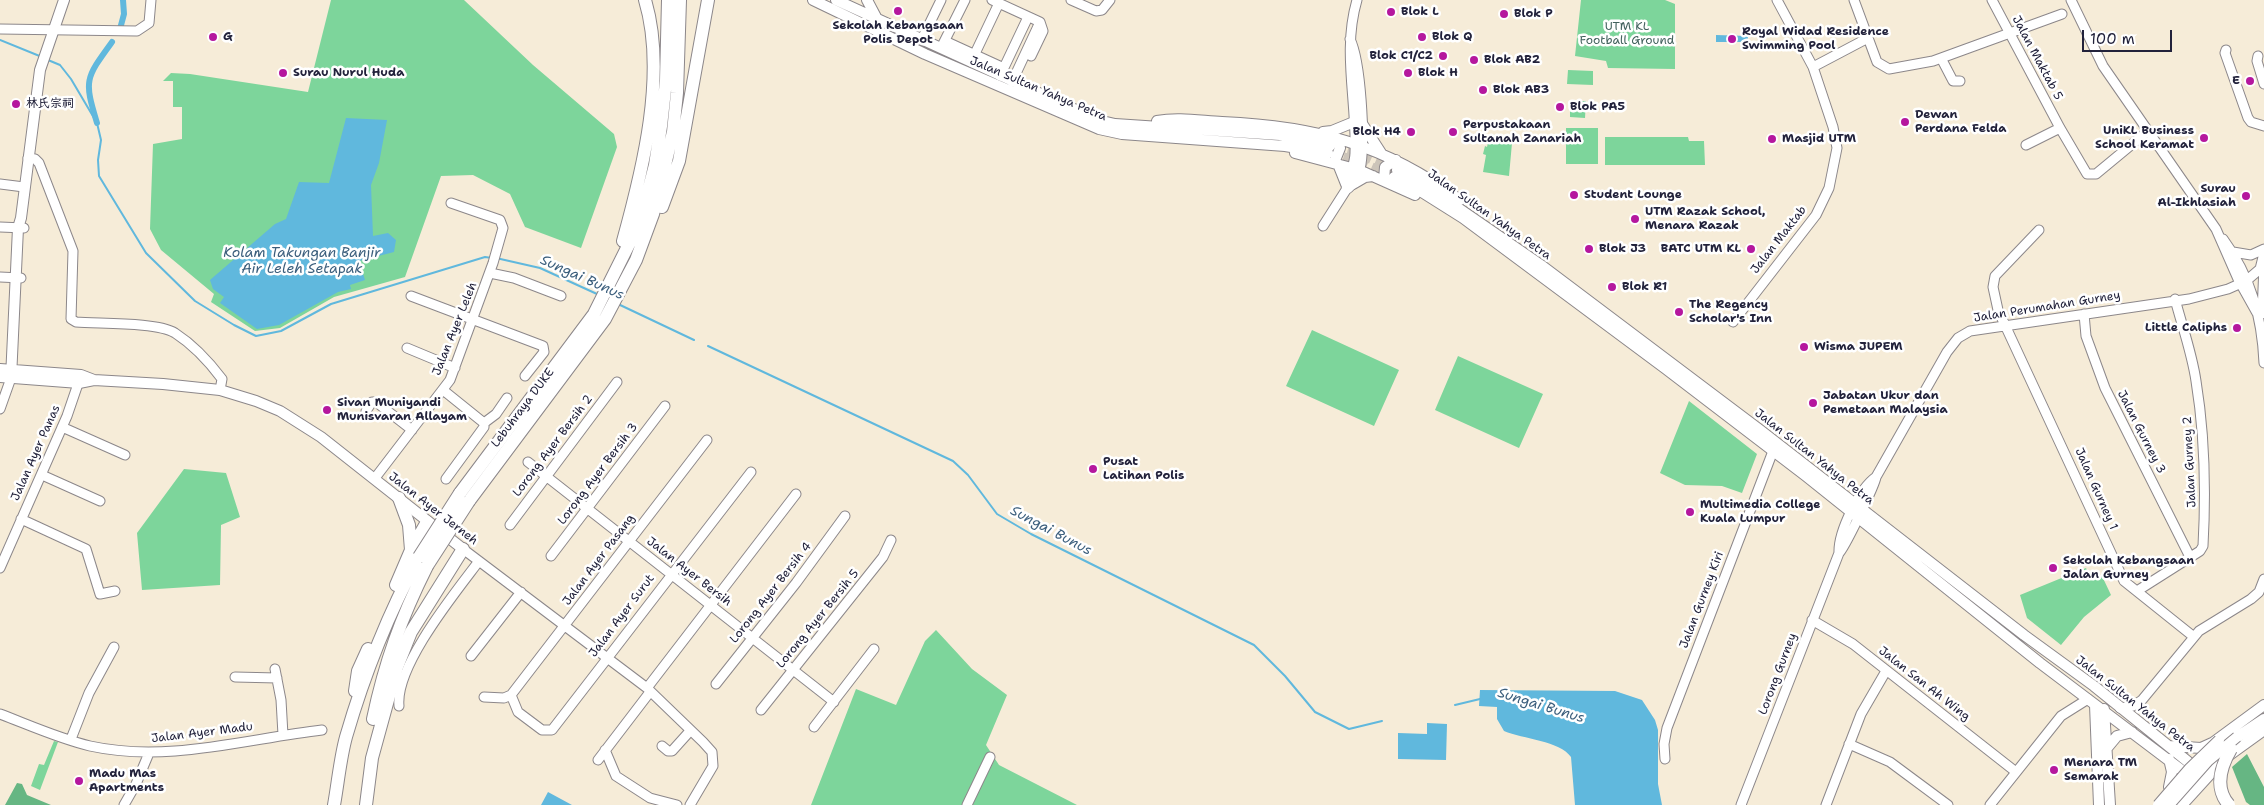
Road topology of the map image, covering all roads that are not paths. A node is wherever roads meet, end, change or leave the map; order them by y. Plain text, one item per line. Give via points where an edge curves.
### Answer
1 (64, 0) edge
2 (69, 0) edge
3 (151, 0) edge
4 (646, 0) edge
5 (668, 0) edge
6 (680, 0) edge
7 (708, 0) edge
8 (718, 0) edge
9 (813, 0) edge
10 (836, 0) edge
11 (866, 0) edge
12 (941, 0) edge
13 (965, 0) edge
14 (1071, 0) edge
15 (1110, 0) edge
16 (1357, 0) edge
17 (1777, 0) edge
18 (1854, 0) edge
19 (1992, 0) edge
20 (2071, 0) edge
21 (995, 2) edge
22 (866, 13) junction
23 (2062, 14) dead end
24 (1028, 17) junction
25 (877, 18) junction
26 (849, 19) junction
27 (704, 22) junction
28 (1040, 22) junction
29 (0, 23) edge
30 (0, 29) edge
31 (55, 29) junction
32 (2010, 33) junction
33 (889, 38) junction
34 (1868, 38) junction
35 (922, 39) junction
36 (943, 45) junction
37 (2226, 50) dead end
38 (1031, 56) dead end
39 (2258, 56) dead end
40 (973, 58) junction
41 (1940, 58) junction
42 (1813, 66) junction
43 (1002, 72) junction
44 (1960, 80) dead end
45 (1012, 82) junction
46 (2264, 84) edge
47 (1358, 122) junction
48 (1143, 125) junction
49 (2264, 126) edge
50 (2060, 128) junction
51 (2148, 131) junction
52 (1319, 132) junction
53 (1156, 137) junction
54 (1359, 144) junction
55 (2026, 145) dead end
56 (1331, 146) junction
57 (1381, 153) junction
58 (28, 158) junction
59 (1336, 163) junction
60 (1356, 169) junction
61 (1393, 172) junction
62 (1373, 176) junction
63 (0, 184) edge
64 (1349, 186) junction
65 (24, 188) junction
66 (451, 202) dead end
67 (21, 225) junction
68 (1323, 226) dead end
69 (0, 227) edge
70 (2216, 229) junction
71 (2039, 230) dead end
72 (1510, 248) junction
73 (2232, 252) junction
74 (2263, 257) edge
75 (636, 260) junction
76 (490, 273) junction
77 (614, 276) junction
78 (0, 278) edge
79 (17, 278) junction
80 (2242, 280) junction
81 (612, 295) junction
82 (411, 296) dead end
83 (561, 296) dead end
84 (2179, 298) junction
85 (2084, 314) junction
86 (473, 320) junction
87 (1733, 322) dead end
88 (2007, 326) junction
89 (2262, 329) junction
90 (407, 348) dead end
91 (2264, 363) edge
92 (455, 368) junction
93 (0, 369) edge
94 (15, 374) junction
95 (525, 376) dead end
96 (0, 377) edge
97 (80, 379) junction
98 (616, 382) dead end
99 (1691, 382) junction
100 (220, 390) junction
101 (443, 390) junction
102 (507, 398) dead end
103 (664, 406) dead end
104 (0, 409) edge
105 (366, 411) dead end
106 (484, 423) junction
107 (62, 427) junction
108 (412, 430) junction
109 (707, 440) dead end
110 (1773, 451) junction
111 (125, 455) dead end
112 (528, 462) dead end
113 (751, 472) dead end
114 (42, 475) junction
115 (546, 476) junction
116 (375, 478) junction
117 (446, 479) dead end
118 (796, 494) dead end
119 (399, 498) junction
120 (100, 501) dead end
121 (587, 508) junction
122 (1856, 511) junction
123 (845, 516) dead end
124 (21, 519) junction
125 (427, 522) junction
126 (510, 524) dead end
127 (891, 540) dead end
128 (628, 541) junction
129 (463, 549) junction
130 (551, 556) dead end
131 (2190, 557) junction
132 (419, 558) junction
133 (480, 561) junction
134 (0, 567) edge
135 (671, 574) junction
136 (2264, 579) edge
137 (2136, 590) junction
138 (115, 591) dead end
139 (521, 592) junction
140 (712, 606) junction
141 (1812, 620) junction
142 (565, 625) junction
143 (752, 638) junction
144 (2194, 638) junction
145 (114, 647) dead end
146 (874, 649) dead end
147 (471, 656) dead end
148 (607, 657) junction
149 (793, 670) junction
150 (1886, 671) junction
151 (235, 678) dead end
152 (716, 684) dead end
153 (2094, 686) junction
154 (648, 690) junction
155 (511, 695) junction
156 (484, 696) dead end
157 (2142, 700) junction
158 (834, 702) junction
159 (2092, 702) junction
160 (2264, 705) edge
161 (399, 706) dead end
162 (2120, 708) junction
163 (760, 710) dead end
164 (2264, 710) edge
165 (2105, 713) junction
166 (0, 714) edge
167 (2264, 719) edge
168 (2136, 721) junction
169 (814, 727) dead end
170 (322, 730) dead end
171 (2264, 730) edge
172 (690, 731) junction
173 (2132, 732) junction
174 (283, 735) junction
175 (2237, 737) junction
176 (71, 739) junction
177 (2212, 743) junction
178 (1849, 744) junction
179 (662, 746) dead end
180 (2167, 746) junction
181 (2107, 748) junction
182 (605, 750) junction
183 (149, 753) junction
184 (990, 757) dead end
185 (1665, 759) dead end
186 (2169, 759) junction
187 (598, 760) dead end
188 (2187, 767) junction
189 (2016, 772) junction
190 (2204, 781) junction
191 (2170, 787) junction
192 (124, 805) edge
193 (334, 805) edge
194 (360, 805) edge
195 (366, 805) edge
196 (677, 805) edge
197 (690, 805) edge
198 (967, 805) edge
199 (1741, 805) edge
200 (1826, 805) edge
201 (1948, 805) edge
202 (1990, 805) edge
203 (2099, 805) edge
204 (2110, 805) edge
205 (2154, 805) edge
206 (2158, 805) edge
207 (2169, 805) edge
208 (2182, 805) edge
209 (2229, 805) edge

1 - 31 main road
2 - 31 main road
3 - 31 street via 149,23 137,31
4 - 77 highway via 652,39 650,114 632,212
5 - 77 highway, Lebuhraya DUKE via 666,80 655,165 643,211
6 - 75 highway, Lebuhraya DUKE via 677,93 666,168
7 - 27 highway
8 - 27 highway
9 - 26 main road, Jalan Sultan Yahya Petra
10 - 22 main road, Jalan Sultan Yahya Petra
11 - 22 street
11 - 25 main road
12 - 35 street
13 - 36 street
14 - 15 street via 1096,11 1102,10
16 - 47 street via 1350,39 1355,49
17 - 42 street, Jalan Maktab
18 - 34 street
19 - 32 street, Jalan Maktab 5
20 - 51 street via 2103,66
21 - 24 street
21 - 40 street
22 - 25 main road, Jalan Sultan Yahya Petra
22 - 26 main road
22 - 33 main road
23 - 32 street
24 - 28 street
24 - 43 street
25 - 35 main road, Jalan Sultan Yahya Petra
26 - 33 main road, Jalan Sultan Yahya Petra
27 - 75 highway via 679,161 654,231
28 - 38 street via 1043,31
28 - 45 street
29 - 31 street via 47,24
30 - 31 street
31 - 58 main road via 40,76
32 - 41 street
32 - 50 street, Jalan Maktab 5
33 - 53 main road, Jalan Sultan Yahya Petra via 1082,123 1113,132
34 - 41 street via 1877,62 1890,69
34 - 42 street
35 - 36 main road, Jalan Sultan Yahya Petra
36 - 40 main road, Jalan Sultan Yahya Petra
37 - 49 street via 2248,118
39 - 46 street
40 - 43 main road, Jalan Sultan Yahya Petra
41 - 44 street via 1952,81
42 - 87 street, Jalan Maktab via 1836,138 1829,188 1816,215
43 - 45 main road, Jalan Sultan Yahya Petra
45 - 48 main road, Jalan Sultan Yahya Petra via 1098,120
47 - 52 main road
47 - 54 street
47 - 57 main road
48 - 52 main road via 1182,120 1271,124
48 - 56 main road, Jalan Sultan Yahya Petra via 1280,135
50 - 51 street, Jalan Maktab 5 via 2084,172 2092,176
50 - 55 street
51 - 70 street
52 - 56 main road
53 - 56 main road, Jalan Sultan Yahya Petra via 1294,147
53 - 59 main road via 1167,141 1298,154
54 - 56 main road
54 - 57 main road
54 - 60 street
56 - 59 main road via 1340,148
57 - 61 main road
58 - 65 main road
58 - 100 street via 39,163 73,252 71,319 76,322 159,327 174,333 214,369 222,379
59 - 60 main road
59 - 64 main road
60 - 62 main road
60 - 64 street
61 - 62 main road
61 - 72 main road, Jalan Sultan Yahya Petra via 1422,183
61 - 72 main road via 1426,200 1490,244
62 - 64 main road
63 - 65 street
64 - 68 street
65 - 67 main road
66 - 76 street, Jalan Ayer Leleh via 500,220 503,228
67 - 69 street
67 - 79 main road
70 - 73 street
70 - 80 street
71 - 88 street, Jalan Gurney 1 via 1993,281 1996,306
72 - 99 main road, Jalan Sultan Yahya Petra
73 - 74 street
73 - 80 street
74 - 80 street via 2260,269
74 - 89 street
75 - 81 highway, Lebuhraya DUKE
76 - 83 street via 514,278
76 - 86 street, Jalan Ayer Leleh
77 - 81 highway, Lebuhraya DUKE
78 - 79 street
79 - 94 main road
80 - 84 street, Jalan Perumahan Gurney via 2220,291 2189,299
80 - 89 street via 2255,299
81 - 132 highway, Lebuhraya DUKE, bridge via 600,316
82 - 86 street
84 - 85 street, Jalan Perumahan Gurney
84 - 131 street, Jalan Gurney 2 via 2196,380 2206,488 2203,546
85 - 88 street, Jalan Perumahan Gurney
85 - 131 street, Jalan Gurney 3 via 2086,336 2105,388
86 - 92 street, Jalan Ayer Leleh
86 - 95 street via 545,349
88 - 122 street, Jalan Perumahan Gurney via 1970,331 1952,344 1876,477 1875,487
88 - 137 street, Jalan Gurney 1 via 2124,581
89 - 91 street
90 - 92 street
92 - 101 street, Jalan Ayer Leleh
93 - 94 main road, Jalan Ayer Jerneh
94 - 96 main road, Jalan Ayer Jerneh
94 - 97 main road, Jalan Ayer Jerneh
94 - 104 street
97 - 100 main road, Jalan Ayer Jerneh
97 - 107 street, Jalan Ayer Panas
98 - 115 street, Lorong Ayer Bersih 2
99 - 110 main road, Jalan Sultan Yahya Petra
99 - 122 main road, Jalan Sultan Yahya Petra
100 - 116 main road, Jalan Ayer Jerneh via 296,420
101 - 106 street
101 - 108 street, Jalan Ayer Leleh
102 - 106 street via 496,414
103 - 121 street, Lorong Ayer Bersih 3
105 - 108 street via 372,402 376,402
106 - 117 street
107 - 111 street
107 - 114 street, Jalan Ayer Panas
108 - 116 street, Jalan Ayer Leleh
109 - 128 street, Jalan Ayer Pasang
110 - 122 main road, Jalan Sultan Yahya Petra
110 - 185 street, Jalan Gurney Kiri via 1667,728
112 - 115 street, Jalan Ayer Bersih
113 - 135 street, Jalan Ayer Surut
114 - 120 street
114 - 124 street, Jalan Ayer Panas
115 - 121 street, Jalan Ayer Bersih
115 - 126 street, Lorong Ayer Bersih 2
116 - 119 main road, Jalan Ayer Jerneh
118 - 140 street
119 - 125 main road, Jalan Ayer Jerneh
119 - 132 highway
121 - 128 street, Jalan Ayer Bersih
121 - 130 street, Lorong Ayer Bersih 3
122 - 141 street, Lorong Gurney via 1838,545 1839,553
122 - 153 main road, Jalan Sultan Yahya Petra
122 - 159 main road, Jalan Sultan Yahya Petra
123 - 143 street, Lorong Ayer Bersih 4
124 - 134 street, Jalan Ayer Panas
124 - 138 street via 86,549 100,594
125 - 129 main road, Jalan Ayer Jerneh
125 - 132 highway
127 - 149 street, Lorong Ayer Bersih 5 via 883,558
128 - 135 street, Jalan Ayer Bersih
128 - 142 street, Jalan Ayer Pasang
129 - 133 street, Jalan Ayer Jerneh
129 - 195 highway via 411,632 397,667 372,758
131 - 137 street, Jalan Gurney 2
132 - 193 highway, Lebuhraya DUKE via 396,602 368,671 346,739
132 - 194 highway, Lebuhraya DUKE via 384,668 363,767
133 - 139 street, Jalan Ayer Jerneh
133 - 161 street via 436,618 416,653 398,693
135 - 140 street, Jalan Ayer Bersih
135 - 148 street, Jalan Ayer Surut
136 - 144 street via 2259,592 2251,599 2199,631
137 - 144 street, Jalan Gurney 1
139 - 142 street, Jalan Ayer Jerneh
139 - 147 street
140 - 143 street, Jalan Ayer Bersih
140 - 154 street
141 - 150 street, Jalan San Ah Wing via 1853,644
141 - 199 street, Lorong Gurney
142 - 148 street, Jalan Ayer Jerneh
142 - 155 street, Jalan Ayer Pasang
143 - 149 street, Jalan Ayer Bersih
143 - 152 street, Lorong Ayer Bersih 4
144 - 157 street
145 - 176 street via 89,692
146 - 158 street
148 - 154 street, Jalan Ayer Jerneh
148 - 155 street, Jalan Ayer Surut via 552,730 542,730 518,712
149 - 158 street, Jalan Ayer Bersih
149 - 163 street, Lorong Ayer Bersih 5
150 - 178 street via 1865,704
150 - 189 street, Jalan San Ah Wing
151 - 174 street via 276,674
153 - 162 main road, Jalan Sultan Yahya Petra
153 - 165 main road
154 - 172 street, Jalan Ayer Jerneh
154 - 182 street
155 - 156 street via 504,698
157 - 162 street via 2133,706
157 - 168 street
158 - 169 street
159 - 165 main road, Jalan Sultan Yahya Petra
159 - 189 street via 2061,716
159 - 203 main road
160 - 177 main road
162 - 168 main road, Jalan Sultan Yahya Petra
164 - 206 main road, bridge via 2219,740
165 - 173 main road, Jalan Sultan Yahya Petra
165 - 181 main road
166 - 176 street, Jalan Ayer Madu
167 - 175 main road
168 - 180 main road, Jalan Sultan Yahya Petra
170 - 174 street, Jalan Ayer Madu
171 - 190 main road via 2224,759
172 - 179 street via 672,751
172 - 197 street, Jalan Ayer Jerneh via 712,752 713,766
173 - 181 main road via 2117,736
173 - 186 main road, Jalan Sultan Yahya Petra
174 - 183 street, Jalan Ayer Madu via 224,746
175 - 207 main road, bridge via 2208,761
175 - 209 highway, bridge via 2220,776 2222,792
176 - 183 street, Jalan Ayer Madu via 111,750
177 - 180 main road via 2194,748
177 - 188 main road
178 - 200 street
178 - 201 street via 1890,762
180 - 188 main road, Jalan Sultan Yahya Petra
181 - 204 main road
182 - 187 street
182 - 196 street via 616,776 650,798
183 - 192 street
184 - 198 street
186 - 188 main road, Jalan Sultan Yahya Petra
186 - 191 main road via 2172,772
188 - 190 main road, Jalan Sultan Yahya Petra
188 - 191 main road
189 - 202 street
190 - 208 main road
191 - 205 main road

